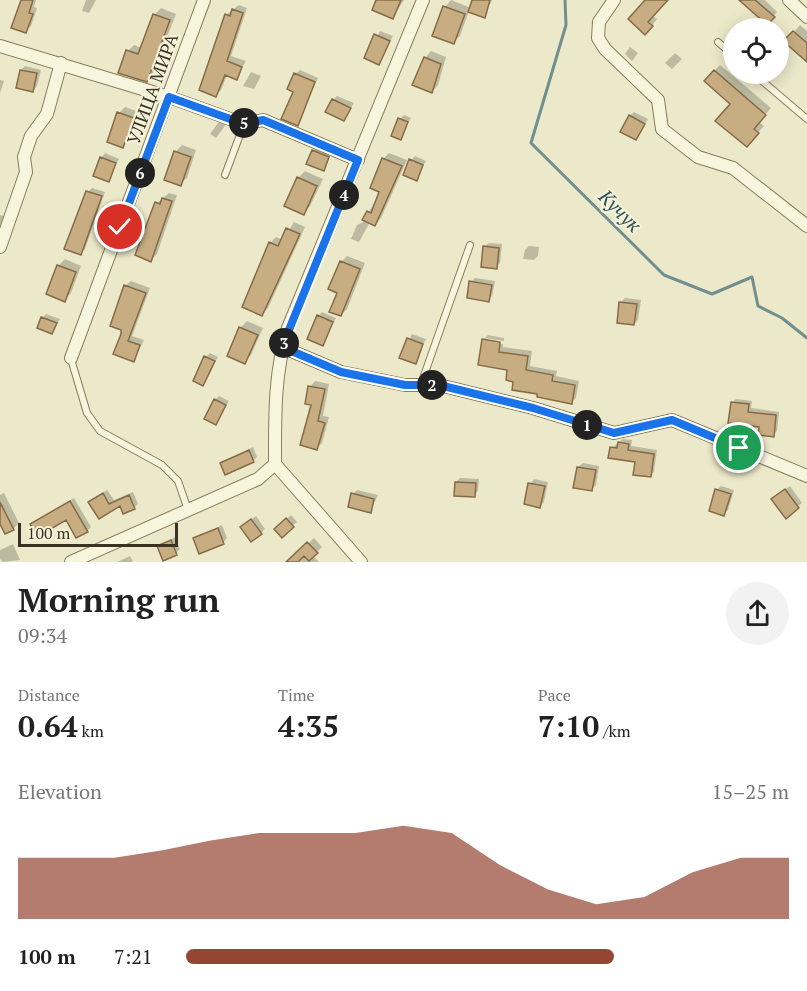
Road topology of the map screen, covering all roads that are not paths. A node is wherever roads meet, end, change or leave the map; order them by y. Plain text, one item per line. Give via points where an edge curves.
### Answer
1 (204, 0) edge
2 (423, 0) edge
3 (615, 0) edge
4 (789, 0) edge
5 (807, 17) edge
6 (718, 42) dead end
7 (0, 46) edge
8 (723, 46) edge
9 (61, 63) junction
10 (766, 84) edge
11 (169, 97) junction
12 (807, 119) edge
13 (244, 124) junction
14 (358, 160) junction
15 (225, 175) dead end
16 (807, 226) edge
17 (470, 245) dead end
18 (0, 247) edge
19 (282, 347) junction
20 (71, 358) joint
21 (421, 385) junction
22 (276, 464) junction
23 (807, 476) edge
24 (188, 510) junction
25 (71, 562) edge
26 (361, 562) edge

1 - 11 street, УЛИЦА МИРА
2 - 14 street
3 - 16 street via 600,22 598,38 658,100 662,129 698,157 733,168
4 - 5 street
6 - 8 lane
7 - 9 street
9 - 11 street
9 - 18 street via 47,114 31,136 24,157 26,172
10 - 12 lane
11 - 13 street
11 - 20 street, УЛИЦА МИРА
13 - 14 street via 263,120
13 - 15 lane
14 - 19 street
17 - 21 lane
19 - 21 street via 341,372
19 - 22 street via 275,392
20 - 24 lane via 87,413 100,431 162,465 178,481
21 - 23 street via 439,385 533,408 614,433 672,420
22 - 24 street via 258,479
22 - 26 street
24 - 25 street

